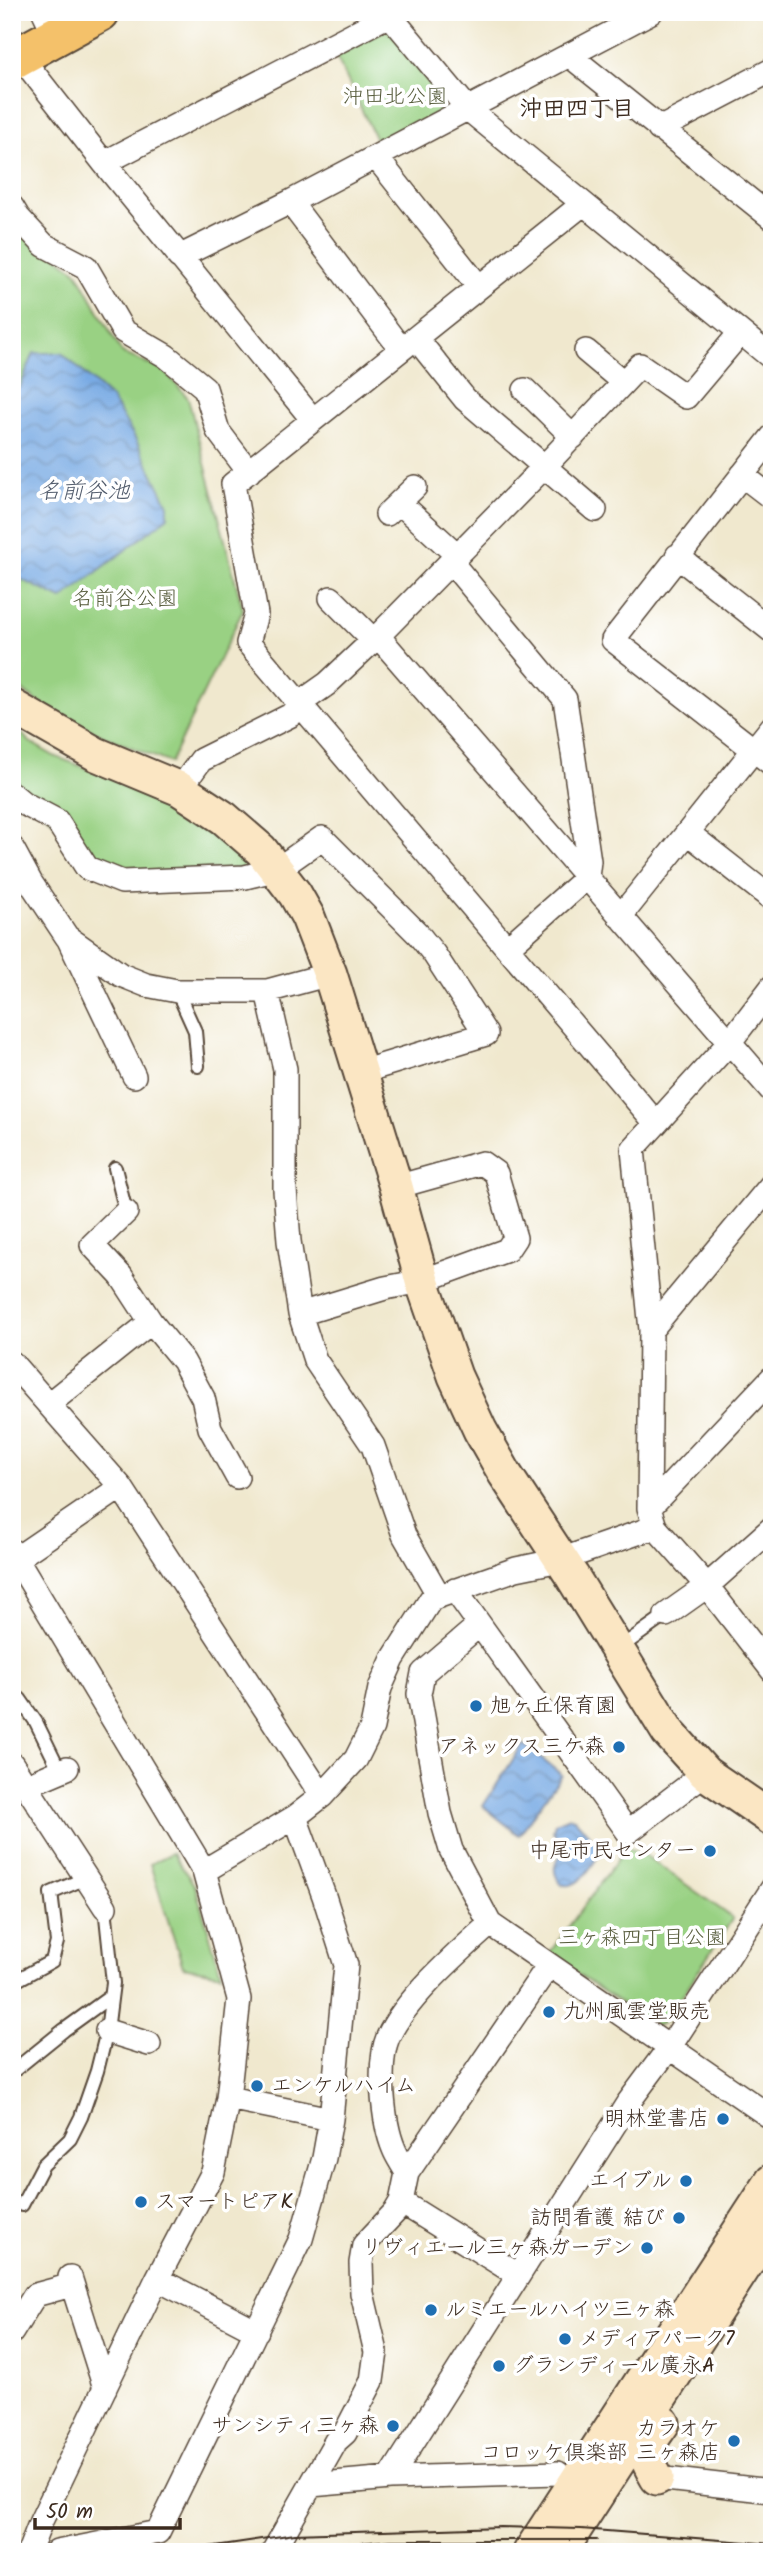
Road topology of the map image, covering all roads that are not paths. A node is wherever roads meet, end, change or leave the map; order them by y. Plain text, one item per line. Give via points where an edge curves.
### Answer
1 (100, 12) edge
2 (651, 12) edge
3 (391, 13) edge
4 (49, 24) edge
5 (569, 55) junction
6 (16, 58) edge
7 (772, 70) edge
8 (468, 109) junction
9 (659, 129) junction
10 (376, 157) junction
11 (104, 163) junction
12 (290, 202) junction
13 (583, 204) junction
14 (12, 207) edge
15 (772, 218) edge
16 (180, 257) junction
17 (479, 287) junction
18 (740, 332) junction
19 (408, 344) junction
20 (586, 351) dead end
21 (772, 358) edge
22 (623, 382) junction
23 (525, 390) dead end
24 (313, 421) junction
25 (573, 437) junction
26 (772, 437) edge
27 (544, 467) junction
28 (249, 472) junction
29 (742, 475) junction
30 (772, 498) edge
31 (401, 501) dead end
32 (595, 510) dead end
33 (677, 556) junction
34 (454, 559) junction
35 (331, 598) dead end
36 (772, 631) edge
37 (376, 638) junction
38 (300, 703) junction
39 (13, 709) edge
40 (772, 727) edge
41 (763, 757) edge
42 (180, 789) junction
43 (12, 794) edge
44 (688, 833) junction
45 (12, 848) edge
46 (278, 869) junction
47 (587, 877) junction
48 (772, 899) edge
49 (620, 917) junction
50 (67, 937) junction
51 (508, 947) junction
52 (330, 974) junction
53 (772, 987) edge
54 (177, 991) junction
55 (267, 991) junction
56 (729, 1043) junction
57 (198, 1066) dead end
58 (361, 1072) junction
59 (134, 1076) dead end
60 (772, 1091) edge
61 (656, 1122) junction
62 (115, 1168) dead end
63 (772, 1184) edge
64 (396, 1187) junction
65 (126, 1212) joint
66 (422, 1281) junction
67 (300, 1314) junction
68 (151, 1322) junction
69 (651, 1330) junction
70 (12, 1363) edge
71 (772, 1378) edge
72 (50, 1403) junction
73 (237, 1477) dead end
74 (121, 1487) junction
75 (652, 1517) junction
76 (772, 1528) edge
77 (15, 1555) edge
78 (560, 1560) junction
79 (707, 1586) junction
80 (447, 1593) junction
81 (666, 1615) joint
82 (479, 1625) junction
83 (628, 1642) dead end
84 (772, 1670) edge
85 (20, 1699) dead end
86 (12, 1764) edge
87 (64, 1769) joint
88 (705, 1773) junction
89 (27, 1785) junction
90 (322, 1796) junction
91 (295, 1816) junction
92 (772, 1819) edge
93 (204, 1871) junction
94 (86, 1878) junction
95 (772, 1889) edge
96 (105, 1907) joint
97 (490, 1924) junction
98 (549, 1965) junction
99 (17, 1980) dead end
100 (111, 1996) junction
101 (107, 2031) junction
102 (149, 2044) dead end
103 (669, 2048) junction
104 (12, 2071) edge
105 (228, 2098) junction
106 (772, 2118) edge
107 (331, 2119) junction
108 (407, 2173) junction
109 (772, 2181) edge
110 (401, 2202) junction
111 (22, 2205) dead end
112 (772, 2224) edge
113 (751, 2256) junction
114 (519, 2275) junction
115 (157, 2279) junction
116 (704, 2285) junction
117 (35, 2295) junction
118 (12, 2301) edge
119 (257, 2331) junction
120 (12, 2332) edge
121 (105, 2388) junction
122 (558, 2473) joint
123 (390, 2478) junction
124 (657, 2478) joint
125 (311, 2485) junction
126 (772, 2491) edge
127 (29, 2552) edge
128 (57, 2552) edge
129 (273, 2552) edge
130 (530, 2552) edge
131 (560, 2552) edge

1 - 4 highway
2 - 5 street
3 - 8 street
3 - 11 street
4 - 6 highway
5 - 8 street
5 - 9 street
6 - 11 street
7 - 9 street
8 - 10 street
8 - 13 street
9 - 15 street
10 - 12 street
10 - 17 street
11 - 16 street
12 - 16 street
12 - 19 street
13 - 17 street
13 - 18 street
14 - 28 street via 44,245 86,267 123,331 166,356 205,388 218,431
16 - 24 street
17 - 19 street
18 - 21 street
18 - 22 street via 686,397 640,365
19 - 24 street
19 - 27 street
20 - 22 street
22 - 25 street
23 - 25 street
24 - 28 street
25 - 27 street
26 - 29 street
27 - 32 street
27 - 34 street
28 - 38 street via 233,484 256,614 248,643
29 - 30 street
29 - 33 street
31 - 34 street
33 - 36 street
33 - 41 street via 613,640
34 - 37 street
34 - 47 street via 565,699 589,861
35 - 37 street
37 - 38 street
37 - 47 street
38 - 42 street via 291,715 201,760
38 - 51 street
39 - 42 street via 96,754
40 - 41 street
41 - 44 street
42 - 46 street via 224,818
43 - 46 street via 57,821 87,868 122,882 245,877
44 - 48 street
44 - 49 street
45 - 50 street
46 - 52 street via 308,917
46 - 58 street via 322,838 418,933 486,1034
47 - 49 street
47 - 51 street
49 - 56 street
50 - 54 street via 121,975
50 - 59 street
51 - 61 street
52 - 55 street
52 - 58 street
53 - 56 street
54 - 55 street
54 - 57 lane via 195,1031
55 - 67 street via 285,1069 285,1190
56 - 60 street
56 - 61 street
58 - 64 street
61 - 69 street via 633,1149
62 - 65 lane
63 - 69 street
64 - 66 street
64 - 66 street via 482,1163 496,1173 515,1238 507,1250
65 - 68 street via 92,1245 121,1276
66 - 67 street
66 - 78 street via 455,1377 480,1430
67 - 80 street via 315,1360 373,1446 404,1535
68 - 72 street
68 - 73 street via 183,1361 203,1398 210,1428
69 - 75 street
70 - 72 street
71 - 75 street
72 - 74 street
74 - 77 street
74 - 90 street
75 - 78 street
75 - 79 street
76 - 79 street
77 - 93 street
78 - 80 street via 516,1569
78 - 88 street via 668,1732
79 - 81 street
79 - 84 street
80 - 82 street
80 - 90 street via 431,1599 393,1659 380,1688 373,1727 356,1759
81 - 83 lane
82 - 88 street via 628,1832
82 - 97 street via 423,1673 419,1694 451,1850
85 - 87 lane
86 - 89 street
87 - 89 street
88 - 92 street
89 - 94 street
90 - 91 street
91 - 93 street
91 - 107 street via 346,1965
93 - 105 street via 239,1999
94 - 96 street
94 - 99 lane via 51,1893 57,1942 52,1961
95 - 103 street
96 - 100 lane
97 - 98 street
97 - 108 street via 424,1989 397,2020 387,2040 383,2111
98 - 103 street
98 - 108 street
100 - 101 lane
100 - 104 lane
101 - 102 street
101 - 111 lane via 81,2118 70,2139 43,2165
103 - 106 street
103 - 114 street via 628,2103
105 - 107 street
105 - 115 street via 213,2172
107 - 119 street via 301,2239
108 - 110 street
109 - 116 street
110 - 114 street
110 - 125 street via 365,2245 361,2263 362,2293 376,2352 372,2381
112 - 113 street
113 - 124 street via 729,2320 645,2449
113 - 131 street
114 - 123 street
115 - 119 street
115 - 121 street
116 - 122 street via 668,2311
116 - 130 street
117 - 118 street
117 - 120 street
117 - 121 street via 71,2281
119 - 128 street via 158,2532
121 - 127 street
122 - 123 street
123 - 125 street
124 - 126 street
125 - 129 street

